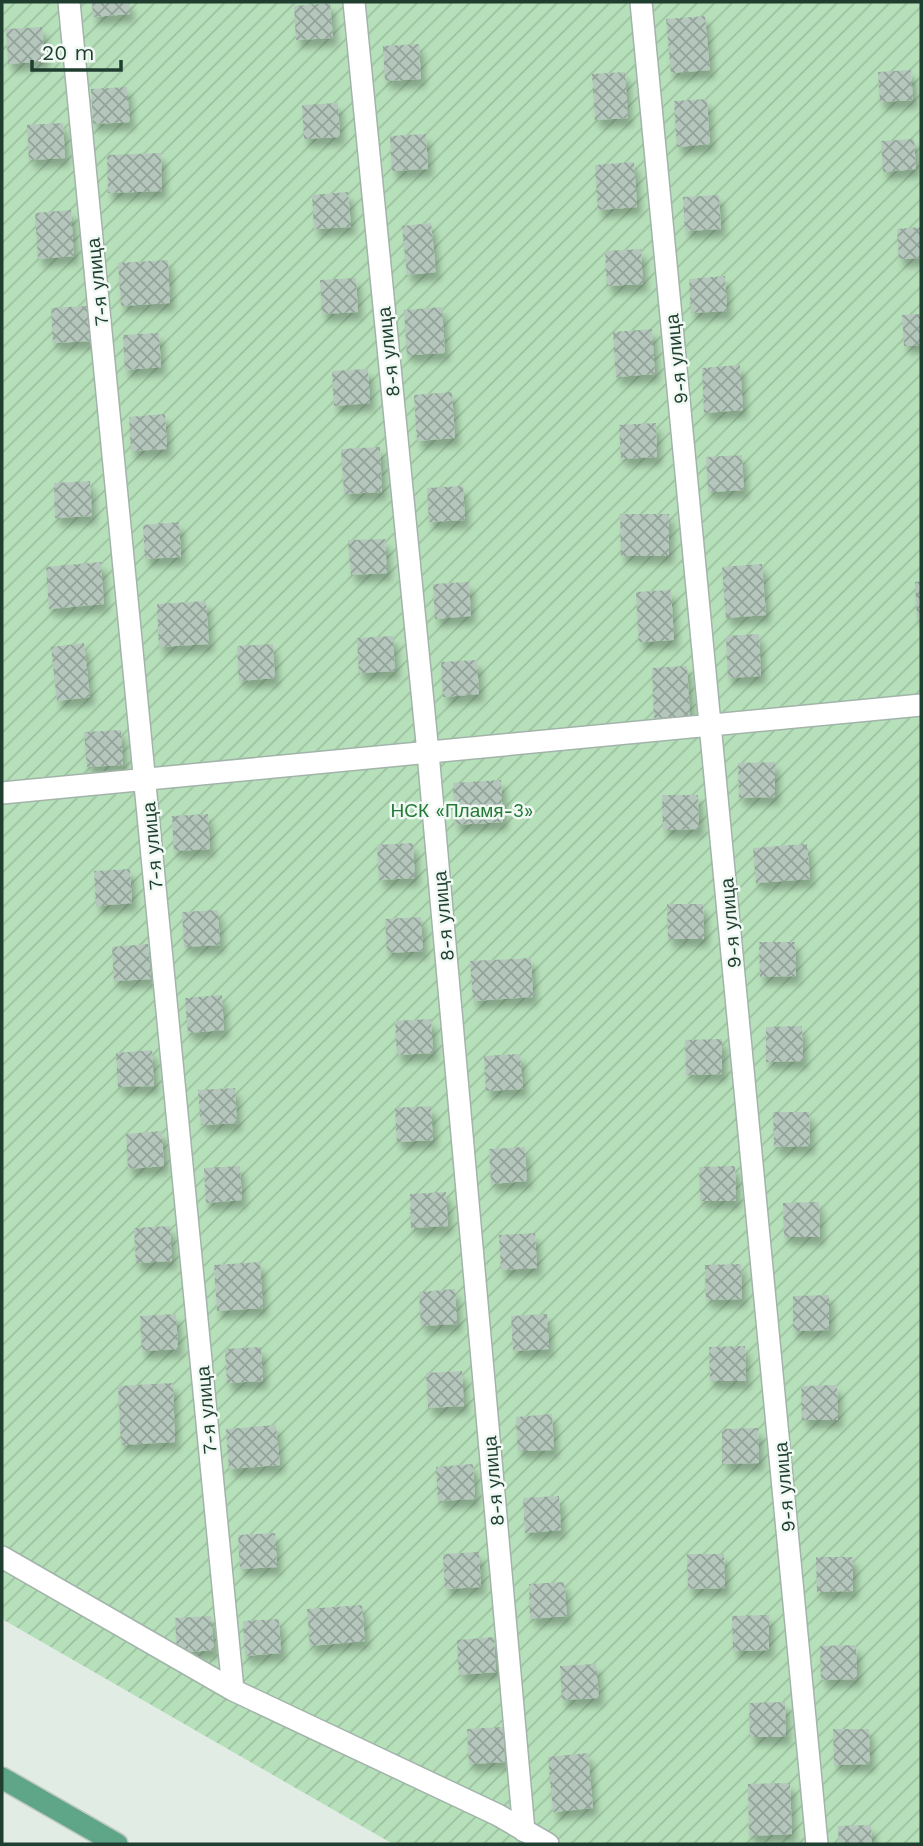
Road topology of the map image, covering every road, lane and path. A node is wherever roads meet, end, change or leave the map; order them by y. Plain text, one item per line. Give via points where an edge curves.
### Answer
1 (69, 2) edge
2 (354, 2) edge
3 (641, 2) edge
4 (921, 705) edge
5 (711, 724) junction
6 (428, 753) junction
7 (146, 780) junction
8 (2, 793) edge
9 (2, 1557) edge
10 (233, 1690) junction
11 (2, 1778) edge
12 (524, 1831) junction
13 (117, 1844) edge
14 (548, 1844) edge
15 (817, 1844) edge

1 - 7 street, 7-я улица
2 - 6 street, 8-я улица
3 - 5 street, 9-я улица
4 - 5 street
5 - 6 street
5 - 15 street, 9-я улица
6 - 7 street
6 - 12 street, 8-я улица
7 - 8 street
7 - 10 street, 7-я улица
9 - 10 street
10 - 12 street
11 - 13 main road
12 - 14 street

